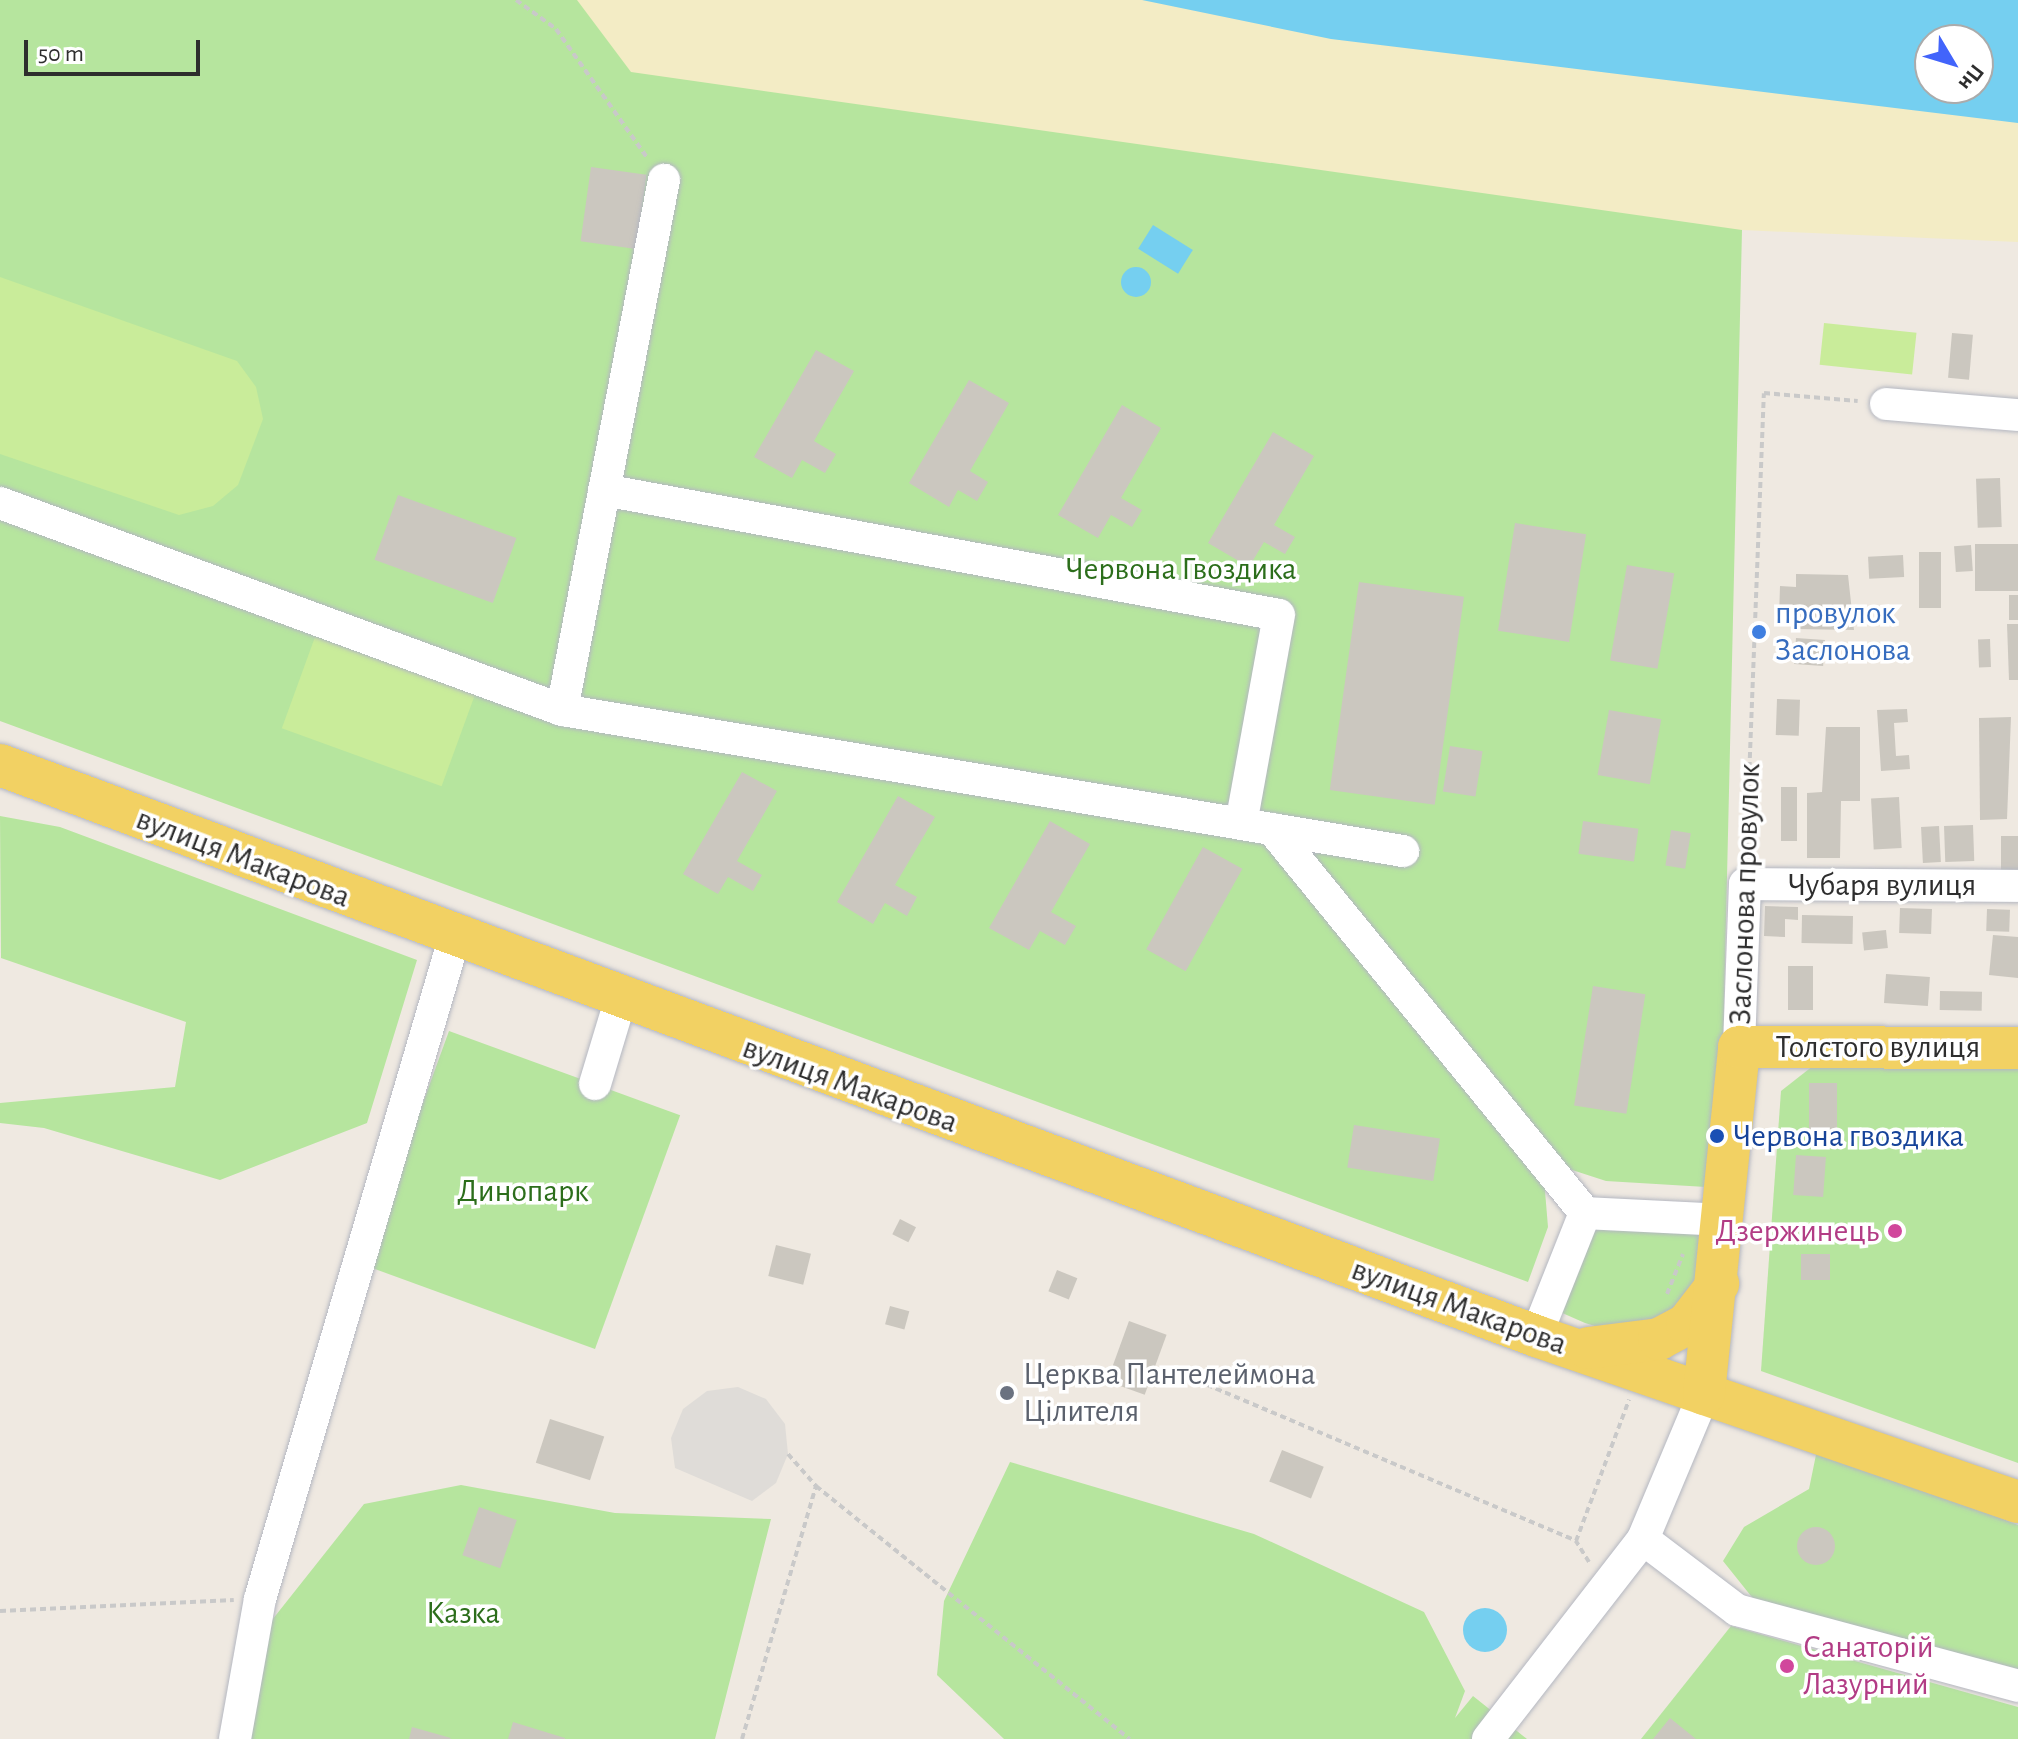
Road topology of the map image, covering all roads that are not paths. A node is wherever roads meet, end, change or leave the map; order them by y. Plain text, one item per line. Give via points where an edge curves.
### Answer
1 (664, 180) road end
2 (1886, 404) road end
3 (2018, 415) edge
4 (604, 490) junction
5 (0, 503) edge
6 (562, 710) junction
7 (0, 765) edge
8 (1257, 826) junction
9 (1403, 851) dead end
10 (1745, 884) joint
11 (2018, 886) edge
12 (454, 939) junction
13 (620, 1001) junction
14 (1739, 1047) junction
15 (2018, 1048) edge
16 (595, 1084) dead end
17 (1585, 1213) junction
18 (1724, 1220) junction
19 (1718, 1284) junction
20 (1536, 1336) junction
21 (1580, 1349) junction
22 (1704, 1394) junction
23 (2018, 1502) edge
24 (1643, 1539) junction
25 (2018, 1686) edge
26 (1495, 1729) edge
27 (235, 1739) edge

1 - 4 street
2 - 3 street
4 - 6 street
4 - 8 street via 1279,615
5 - 6 street
6 - 8 street
7 - 12 main road, вулиця Макарова
8 - 9 street
8 - 17 street
10 - 11 street, Чубаря вулиця
10 - 14 street, Заслонова провулок
12 - 13 main road, вулиця Макарова
12 - 27 street via 260,1599
13 - 16 street
13 - 20 main road, вулиця Макарова
14 - 15 main road, Толстого вулиця
14 - 18 main road, Заслонова провулок
17 - 18 street
17 - 20 street
18 - 19 main road, Заслонова провулок
19 - 21 main road via 1687,1324 1659,1339
19 - 22 main road, Заслонова провулок
20 - 21 main road, вулиця Макарова
21 - 22 main road, вулиця Макарова
22 - 23 main road, вулиця Макарова
22 - 24 street
24 - 25 street via 1737,1610
24 - 26 street

